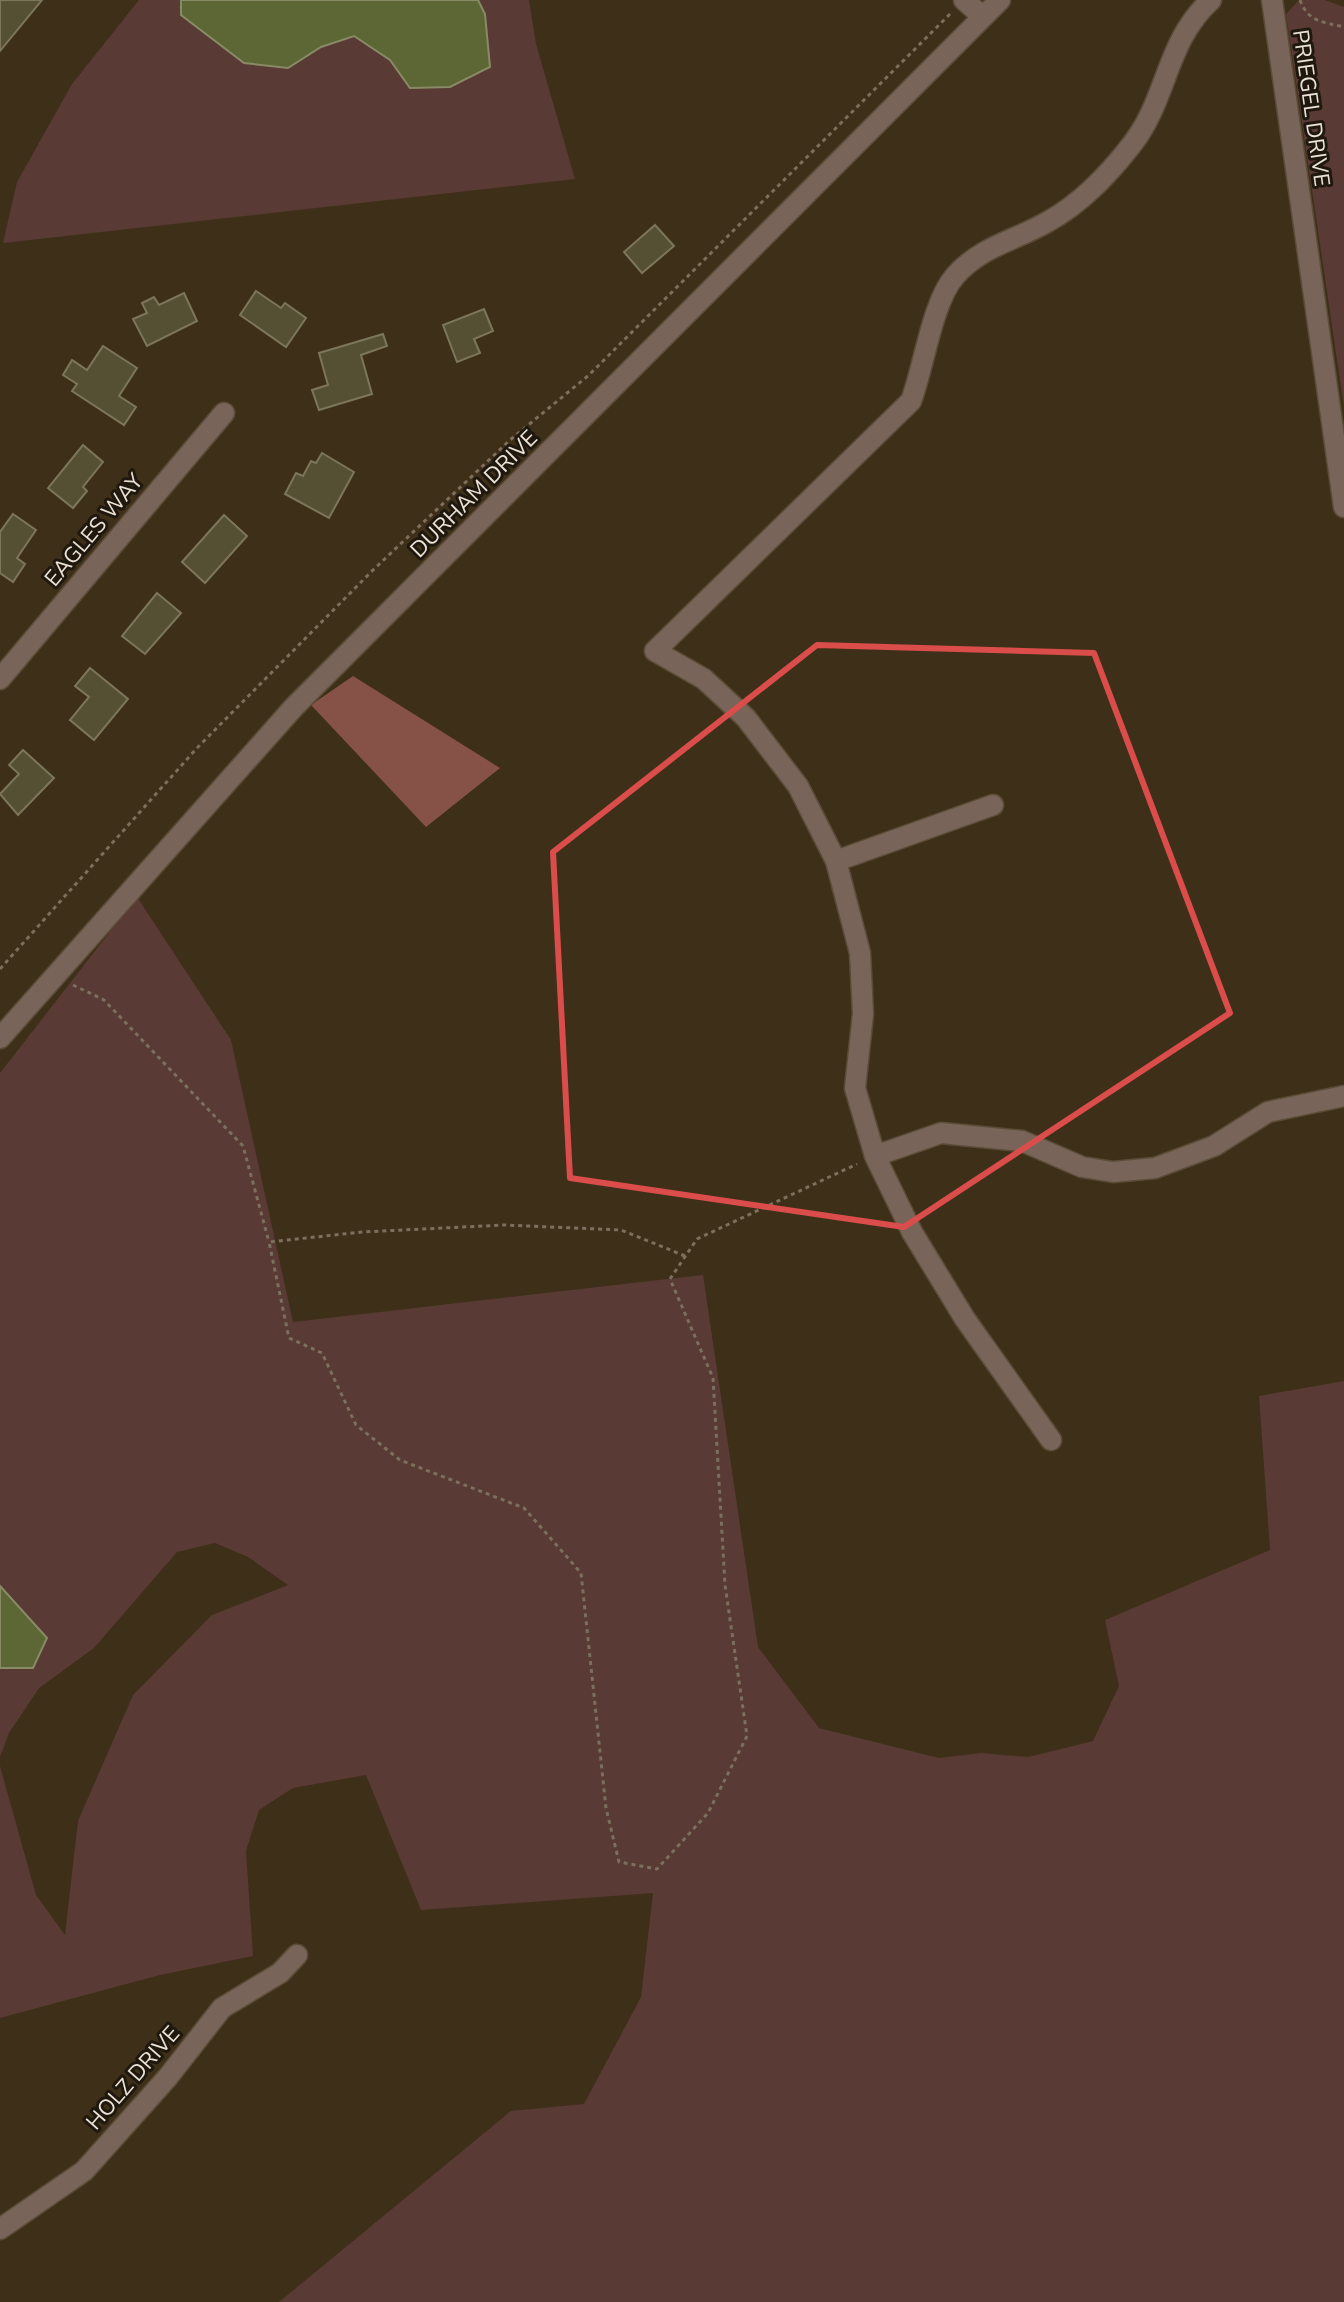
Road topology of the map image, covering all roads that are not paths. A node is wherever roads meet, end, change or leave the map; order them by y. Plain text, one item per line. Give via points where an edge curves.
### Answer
1 (1000, 0) edge
2 (1211, 0) edge
3 (1272, 0) edge
4 (958, 6) edge
5 (983, 17) junction
6 (1334, 374) edge
7 (224, 413) dead end
8 (1344, 507) edge
9 (0, 679) edge
10 (993, 805) dead end
11 (836, 861) junction
12 (0, 1038) edge
13 (1344, 1096) edge
14 (875, 1156) junction
15 (1051, 1440) dead end
16 (297, 1955) dead end
17 (0, 2229) edge

1 - 5 street, DURHAM DRIVE
2 - 11 street via 1193,17 1171,57 1154,107 1104,180 1049,221 992,245 954,276 935,316 911,401 655,651 704,679 746,718 798,786
3 - 6 street, PRIEGEL DRIVE
4 - 5 street
5 - 12 street, DURHAM DRIVE via 294,707
6 - 8 street, PRIEGEL DRIVE
7 - 9 street, EAGLES WAY
10 - 11 street
11 - 14 street via 860,953 863,1014 855,1088
13 - 14 street via 1268,1112 1214,1146 1155,1168 1113,1172 1082,1167 1022,1141 941,1133
14 - 15 street via 912,1232 965,1319
16 - 17 street, HOLZ DRIVE via 280,1973 222,2008 84,2171

